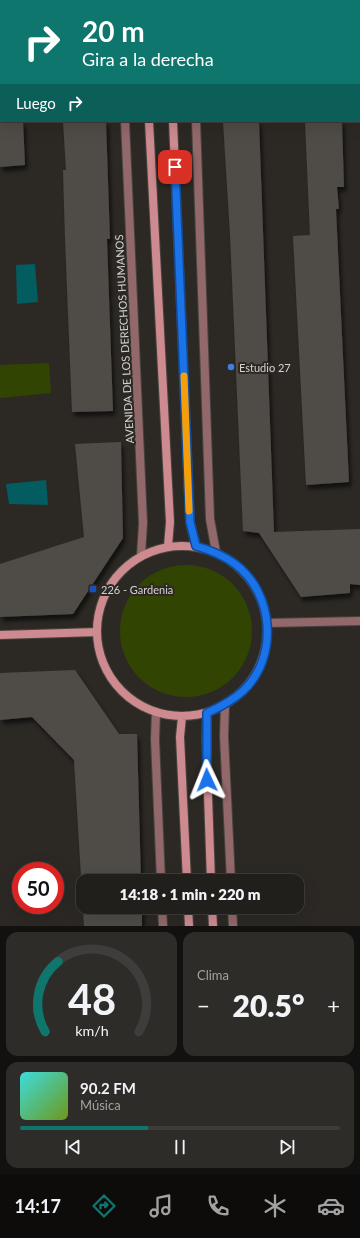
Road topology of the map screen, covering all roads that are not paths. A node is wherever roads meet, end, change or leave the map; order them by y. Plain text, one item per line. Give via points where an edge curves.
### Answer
1 (125, 122) edge
2 (149, 122) edge
3 (173, 122) edge
4 (196, 122) edge
5 (168, 546) junction
6 (196, 546) junction
7 (216, 552) junction
8 (141, 556) junction
9 (360, 621) edge
10 (268, 623) junction
11 (97, 632) junction
12 (0, 635) edge
13 (225, 705) junction
14 (156, 712) junction
15 (207, 713) junction
16 (182, 716) junction
17 (161, 874) edge
18 (187, 874) edge
19 (211, 874) edge
20 (230, 874) edge
21 (162, 914) edge
22 (188, 914) edge
23 (212, 914) edge
24 (232, 914) edge
25 (163, 926) edge
26 (189, 926) edge
27 (213, 926) edge
28 (233, 926) edge

1 - 8 street, AVENIDA DE LOS DERECHOS HUMANOS via 143,523
2 - 5 main road via 170,522
3 - 6 main road via 190,522
4 - 7 street via 210,519
5 - 6 main road
5 - 8 main road
6 - 7 main road
7 - 10 main road via 235,564 251,580 262,600
8 - 11 main road via 123,569 108,588 100,609
9 - 10 street
10 - 13 main road via 266,648 258,670 244,690
11 - 12 main road
11 - 14 main road via 101,658 114,682 132,700
13 - 15 main road
13 - 20 street
14 - 16 main road
14 - 17 street
15 - 16 main road
15 - 19 main road
16 - 18 main road via 180,737
21 - 25 street
22 - 26 main road
23 - 27 main road
24 - 28 street

